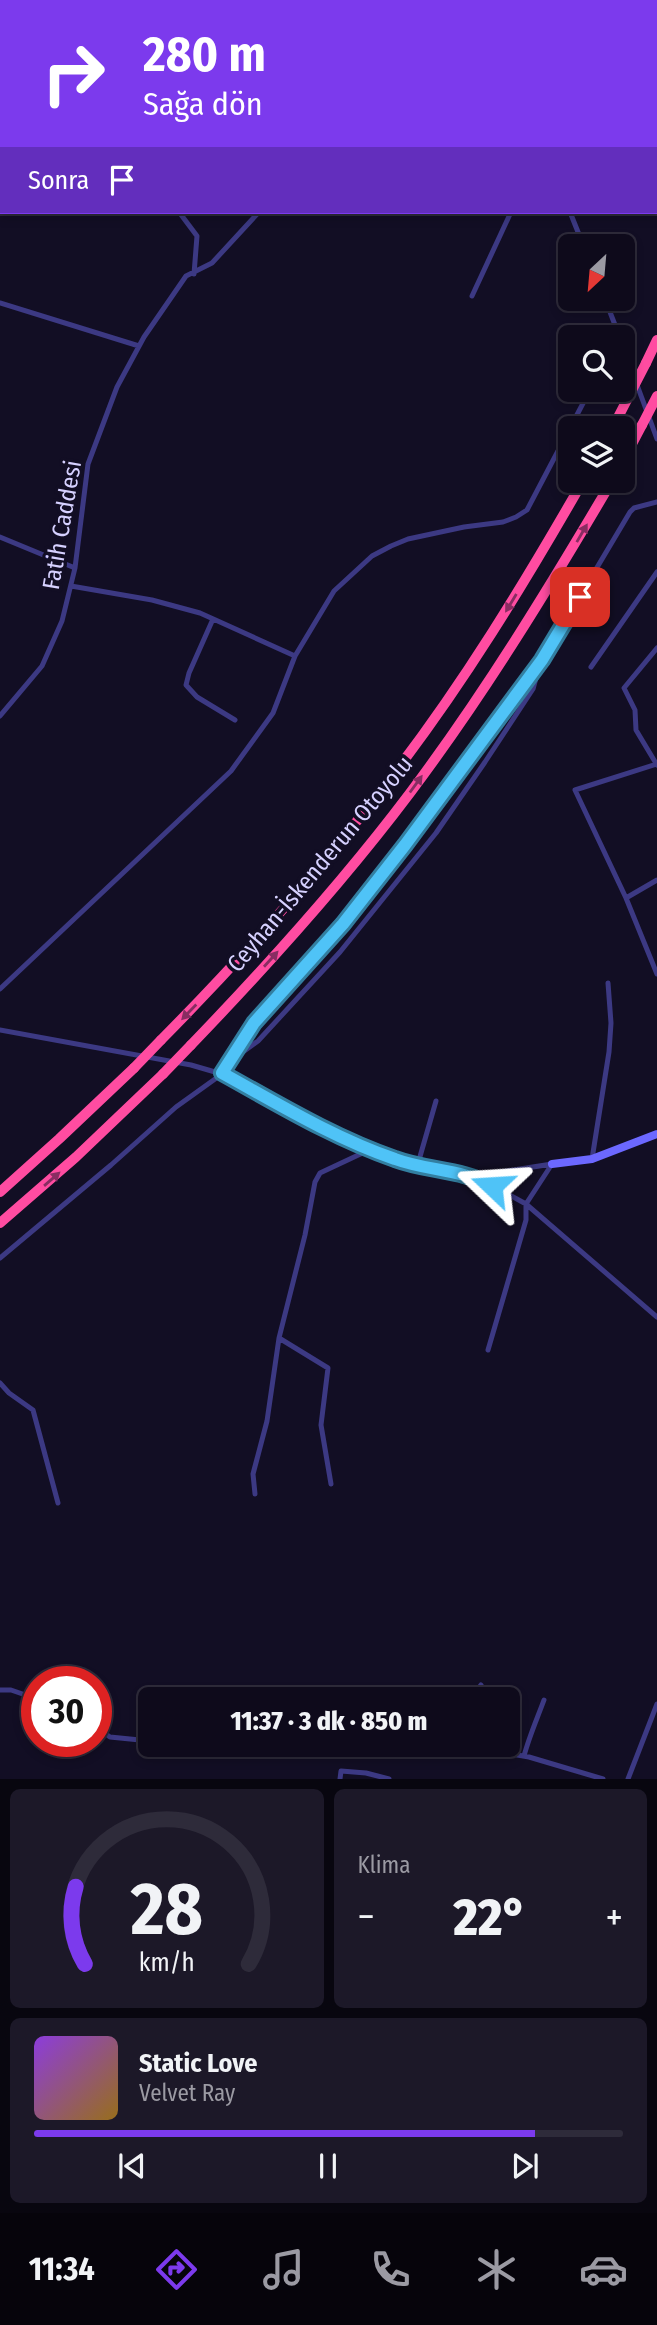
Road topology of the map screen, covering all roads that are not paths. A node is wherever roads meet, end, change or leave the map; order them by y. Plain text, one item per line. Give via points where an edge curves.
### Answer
1 (180, 214) edge
2 (257, 214) edge
3 (510, 214) edge
4 (571, 214) edge
5 (579, 234) edge
6 (194, 274) junction
7 (472, 296) dead end
8 (0, 303) edge
9 (657, 340) edge
10 (139, 346) junction
11 (635, 379) edge
12 (657, 396) edge
13 (584, 402) edge
14 (619, 416) edge
15 (635, 438) edge
16 (657, 439) edge
17 (576, 493) edge
18 (605, 493) edge
19 (657, 502) edge
20 (0, 537) edge
21 (75, 568) junction
22 (657, 572) edge
23 (71, 586) junction
24 (213, 620) junction
25 (657, 648) edge
26 (295, 656) junction
27 (542, 660) junction
28 (591, 667) dead end
29 (0, 716) edge
30 (234, 720) dead end
31 (657, 764) edge
32 (657, 880) edge
33 (626, 898) junction
34 (657, 974) edge
35 (608, 983) dead end
36 (0, 989) edge
37 (0, 1030) edge
38 (230, 1061) junction
39 (222, 1073) junction
40 (436, 1101) dead end
41 (657, 1134) edge
42 (369, 1150) junction
43 (592, 1159) junction
44 (552, 1164) junction
45 (417, 1167) junction
46 (475, 1176) junction
47 (0, 1192) edge
48 (526, 1204) junction
49 (0, 1223) edge
50 (0, 1258) edge
51 (657, 1317) edge
52 (279, 1338) junction
53 (488, 1350) dead end
54 (0, 1383) edge
55 (331, 1484) dead end
56 (255, 1494) dead end
57 (58, 1503) dead end
58 (0, 1690) edge
59 (21, 1693) edge
60 (544, 1700) dead end
61 (657, 1704) edge
62 (112, 1737) edge
63 (138, 1740) edge
64 (520, 1755) edge
65 (524, 1756) junction
66 (589, 1777) edge
67 (340, 1779) edge
68 (389, 1779) edge
69 (603, 1779) edge
70 (628, 1779) edge

1 - 6 street via 197,236
2 - 6 street, Fatih Caddesi via 212,263
3 - 7 street
4 - 5 street
6 - 10 street, Fatih Caddesi via 186,276
8 - 10 street
9 - 14 highway, bridge
10 - 21 street, Fatih Caddesi via 117,387 88,464
11 - 16 street
12 - 15 highway, bridge
13 - 26 street via 527,510 503,522 408,539 372,556 334,591
17 -> 47 highway, Ceyhan-İskenderun Otoyolu, bridge via 503,616 390,779 221,980
49 -> 18 highway, Ceyhan-İskenderun Otoyolu, bridge via 163,1074 286,944 409,794 466,715 524,629
19 - 27 street via 630,512
20 - 21 street
21 - 23 street, Fatih Caddesi
22 - 28 street
23 - 24 street via 152,600
23 - 29 street, Fatih Caddesi via 42,666
24 - 26 street
24 - 30 street via 186,685
25 - 31 street via 624,688 635,710 636,730
26 - 36 street via 273,713 231,771
27 - 38 street via 405,845 343,924 254,1023
27 - 38 street via 533,689 436,833 340,952 258,1041
31 - 33 street via 575,790
32 - 33 street
33 - 34 street
35 - 43 street via 609,1052
37 - 39 street
38 - 39 street
39 - 42 street
39 - 50 street
40 - 45 street
41 - 43 street
42 - 45 street
42 - 52 street via 320,1172 315,1181
43 - 44 street
44 - 46 street
44 - 48 street
45 - 46 street
46 - 48 street
48 - 51 street
48 - 53 street via 526,1220
52 - 55 street via 328,1368 321,1425
52 - 56 street via 267,1421 253,1474
54 - 57 street via 33,1410
58 - 59 street
60 - 65 street
61 - 70 street
62 - 63 street
64 - 65 street
65 - 66 street
66 - 69 street
67 - 68 street via 341,1770

